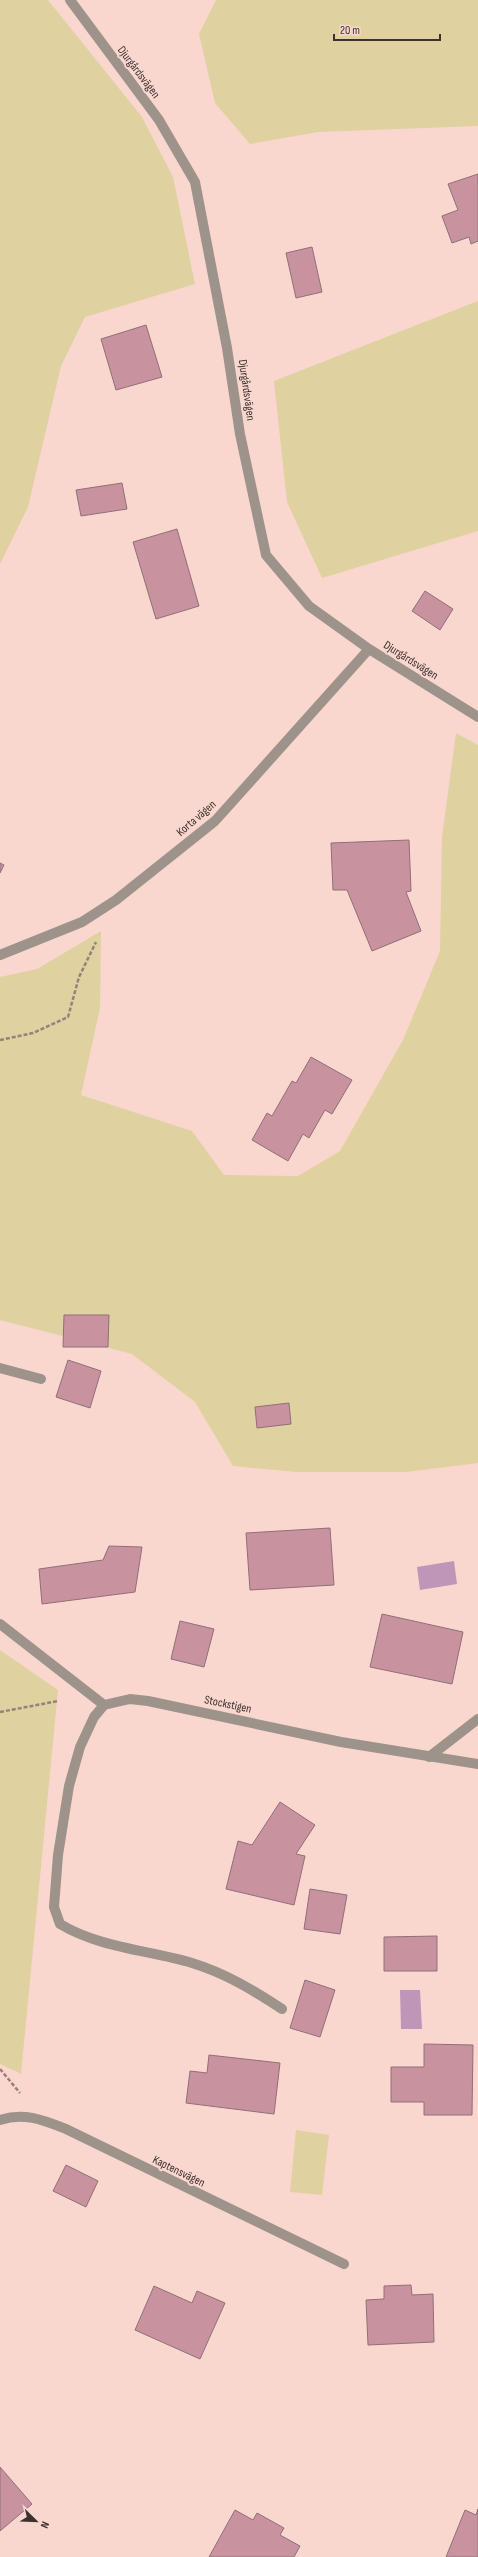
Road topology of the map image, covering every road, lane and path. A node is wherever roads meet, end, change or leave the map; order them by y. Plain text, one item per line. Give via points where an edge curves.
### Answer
1 (70, 0) edge
2 (369, 649) junction
3 (478, 716) edge
4 (116, 900) junction
5 (0, 955) edge
6 (0, 1040) edge
7 (0, 1368) edge
8 (41, 1379) dead end
9 (0, 1624) edge
10 (104, 1705) junction
11 (0, 1712) edge
12 (478, 1719) edge
13 (429, 1757) junction
14 (478, 1764) edge
15 (282, 2009) dead end
16 (0, 2120) edge
17 (344, 2264) dead end

1 - 2 street, Djurgårdsvägen via 159,120 195,182 227,348 240,434 266,555 309,606
2 - 3 street, Djurgårdsvägen
2 - 4 street, Korta vägen via 215,821
4 - 5 street, Korta vägen via 82,922
4 - 6 path via 79,977 68,1016 33,1033
7 - 8 street
9 - 10 street
10 - 11 path via 51,1701
10 - 13 street, Stockstigen via 130,1699 148,1701 341,1742
10 - 15 street via 94,1717 80,1747 69,1786 58,1855 54,1907 60,1924 88,1937 218,1972 245,1985
12 - 13 street
13 - 14 street, Stockstigen
16 - 17 street, Kaptensvägen via 14,2116 40,2118

